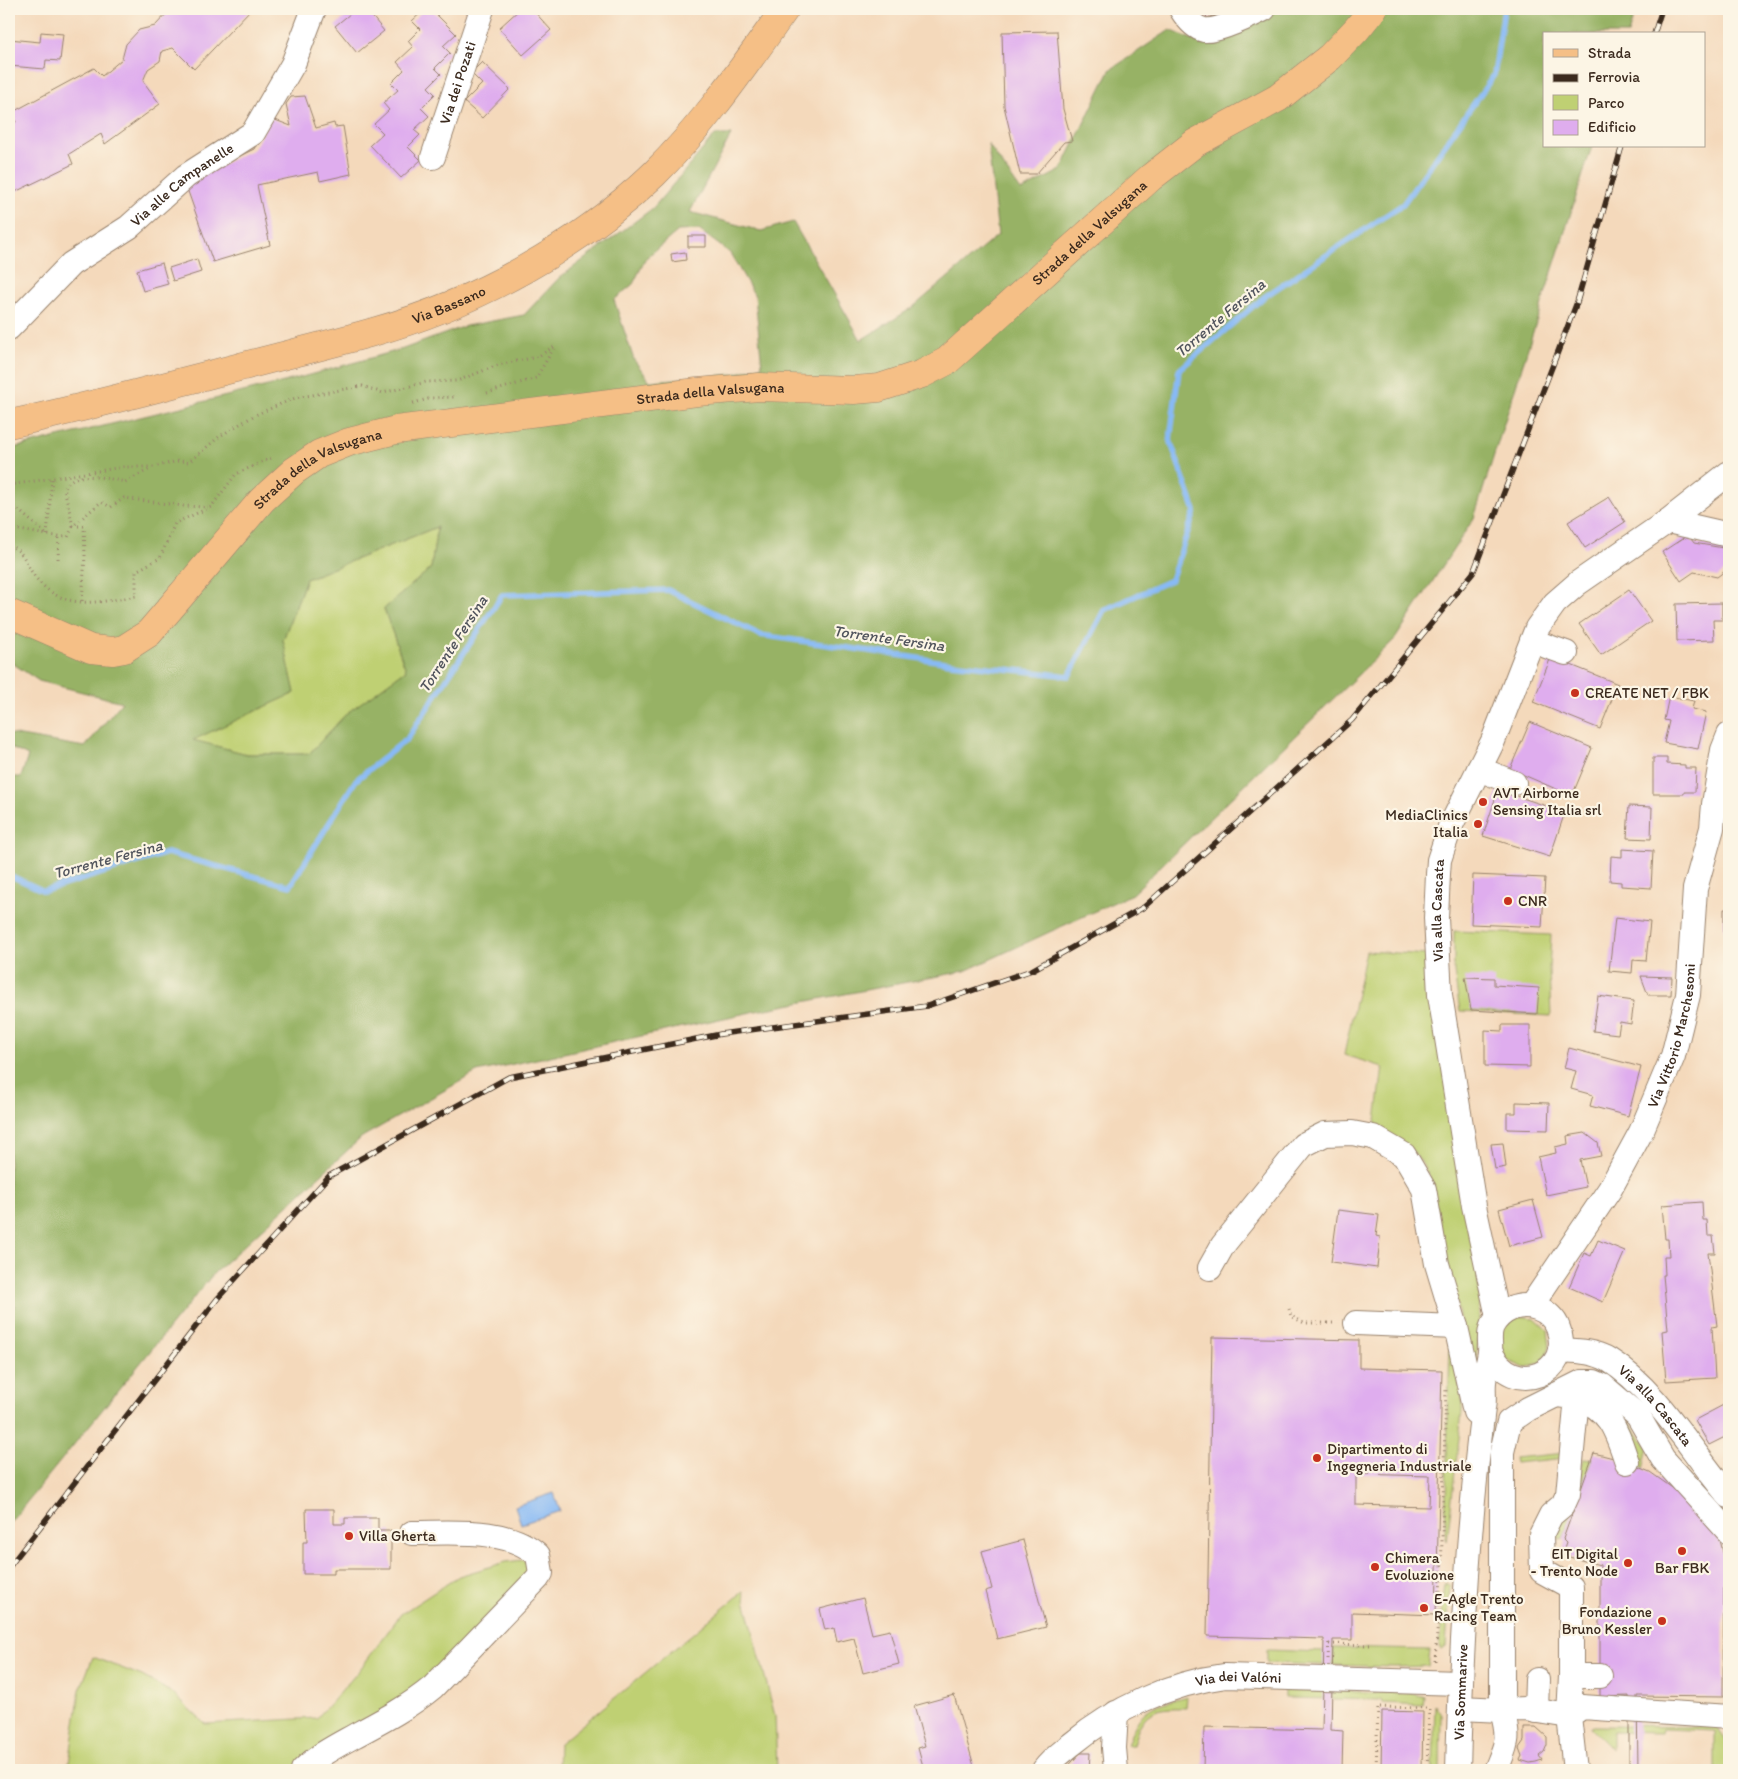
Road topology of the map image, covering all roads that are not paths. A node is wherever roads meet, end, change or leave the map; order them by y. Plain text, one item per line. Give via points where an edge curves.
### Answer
1 (314, 9) edge
2 (482, 9) edge
3 (785, 9) edge
4 (1181, 9) edge
5 (1264, 9) edge
6 (1372, 9) edge
7 (433, 158) dead end
8 (9, 328) edge
9 (9, 424) edge
10 (1729, 473) edge
11 (1668, 522) junction
12 (1729, 535) edge
13 (9, 613) edge
14 (1532, 640) junction
15 (1566, 653) dead end
16 (1729, 735) edge
17 (1479, 769) junction
18 (1514, 783) dead end
19 (1721, 805) edge
20 (1210, 1268) dead end
21 (1531, 1306) junction
22 (1498, 1317) junction
23 (1356, 1323) road end
24 (1456, 1327) junction
25 (1560, 1350) junction
26 (1490, 1351) junction
27 (1525, 1378) junction
28 (1566, 1396) junction
29 (1484, 1407) junction
30 (1479, 1433) junction
31 (1627, 1462) dead end
32 (1729, 1496) edge
33 (1729, 1532) edge
34 (412, 1533) dead end
35 (1537, 1680) dead end
36 (1460, 1682) junction
37 (1571, 1682) junction
38 (1600, 1682) dead end
39 (1729, 1707) edge
40 (1460, 1708) junction
41 (1502, 1710) junction
42 (1536, 1711) junction
43 (1116, 1713) junction
44 (1569, 1716) junction
45 (1729, 1717) edge
46 (303, 1770) edge
47 (1044, 1770) edge
48 (1116, 1770) edge
49 (1458, 1770) edge
50 (1496, 1770) edge
51 (1575, 1770) edge

1 - 8 street, Via alle Campanelle via 293,64 253,133 186,176 129,227 71,264
2 - 7 street, Via dei Pozati
3 - 9 main road, Via Bassano via 724,94 654,174 561,248 508,278 446,307 375,332
4 - 5 street via 1194,26 1206,30 1230,25
6 - 13 main road, Strada della Valsugana via 1330,57 1278,98 1195,143 1150,178 947,361 922,374 879,388 759,387 697,392 396,430 349,442 319,454 262,500 149,633 124,649 91,649
10 - 11 street, Via alla Cascata
11 - 12 street
11 - 14 street, Via alla Cascata via 1578,583 1555,603
14 - 15 street
14 - 17 street, Via alla Cascata
16 - 19 street, Via Vittorio Marchesoni via 1723,750
17 - 18 street
17 - 22 street, Via alla Cascata via 1450,827 1439,860 1437,967 1474,1206
19 - 21 street, Via Vittorio Marchesoni via 1695,888 1688,995 1673,1056 1641,1132 1610,1189
20 - 24 street via 1223,1245 1303,1145 1325,1134 1352,1133 1373,1137 1404,1156 1424,1189 1437,1264
21 - 22 street via 1519,1306
21 - 25 street via 1551,1317 1558,1327
22 - 26 street via 1489,1339
23 - 24 street
24 - 30 street
25 - 27 street via 1548,1370
25 - 32 street, Via alla Cascata via 1588,1352 1608,1360 1634,1380
26 - 27 street via 1503,1370
26 - 29 street, Via Sommarive via 1484,1382
27 - 29 street
28 - 31 street via 1586,1400 1603,1411 1615,1426
28 - 33 street via 1582,1382 1603,1386 1638,1416 1663,1458
28 - 37 street via 1568,1494 1563,1505 1551,1515 1541,1535 1542,1571 1571,1587
28 - 41 street via 1528,1409 1509,1422 1502,1452 1508,1644
29 - 30 street, Via Sommarive
30 - 36 street, Via Sommarive
34 - 46 street via 462,1533 508,1538 528,1546 538,1555 541,1573 448,1673 416,1701 330,1750
35 - 42 street
36 - 40 street, Via Sommarive
36 - 43 street, Via dei Valóni via 1225,1676 1164,1691
37 - 38 street
37 - 44 street
39 - 45 street
40 - 41 street
40 - 49 street, Via Sommarive
41 - 42 street
41 - 50 street via 1508,1732 1507,1743
42 - 44 street
43 - 47 street, Via dei Valóni via 1093,1726
43 - 48 street
44 - 45 street via 1582,1707
44 - 51 street

